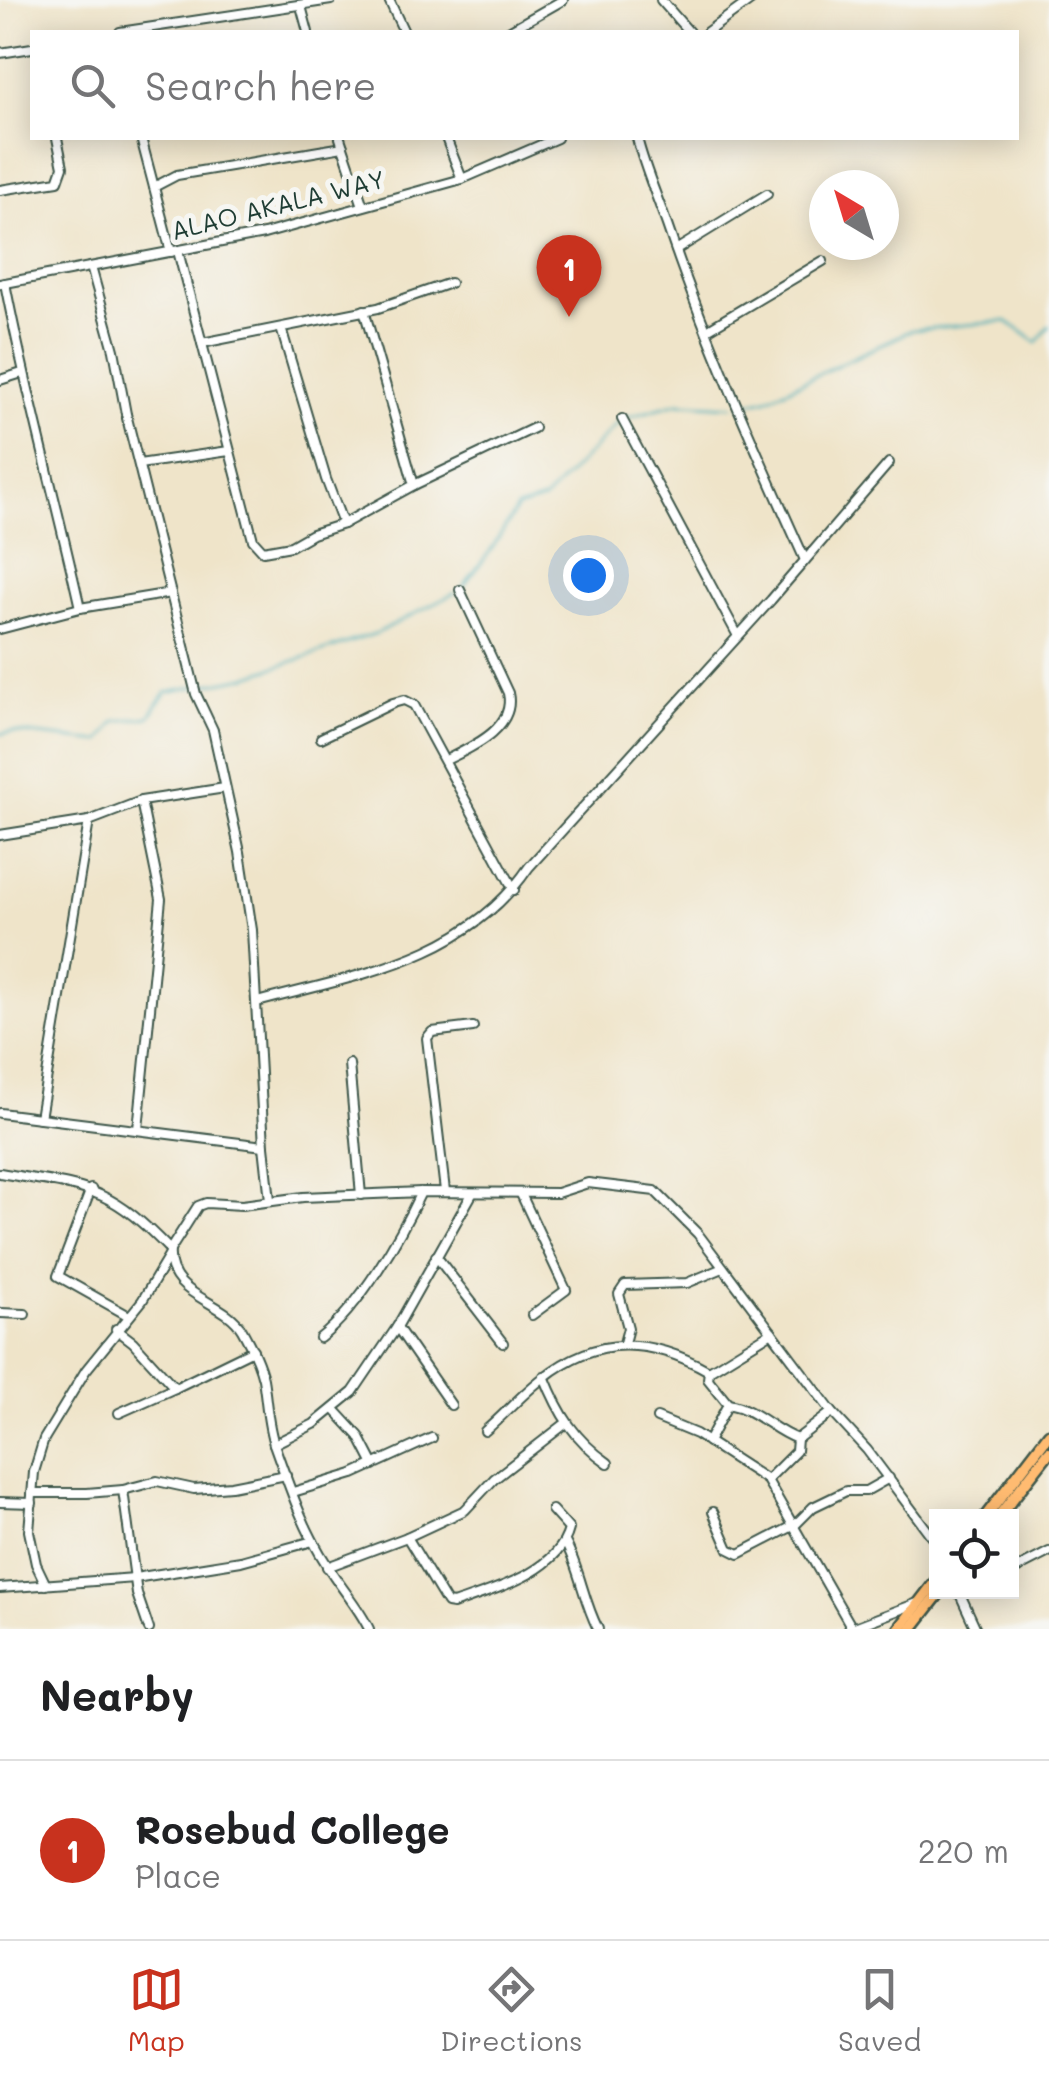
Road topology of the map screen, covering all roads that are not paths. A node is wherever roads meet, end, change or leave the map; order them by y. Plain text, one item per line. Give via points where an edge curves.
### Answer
1 (331, 0) edge
2 (390, 0) edge
3 (563, 0) edge
4 (661, 0) edge
5 (751, 0) edge
6 (301, 6) junction
7 (134, 30) edge
8 (307, 30) edge
9 (403, 30) edge
10 (510, 30) edge
11 (687, 30) edge
12 (710, 30) edge
13 (30, 48) edge
14 (0, 52) edge
15 (56, 140) edge
16 (142, 140) edge
17 (447, 140) edge
18 (553, 140) edge
19 (638, 140) edge
20 (341, 142) edge
21 (462, 179) junction
22 (154, 187) junction
23 (0, 190) edge
24 (767, 194) dead end
25 (363, 206) junction
26 (676, 250) junction
27 (174, 252) junction
28 (824, 260) dead end
29 (90, 267) junction
30 (450, 283) dead end
31 (2, 284) edge
32 (364, 310) junction
33 (281, 328) junction
34 (707, 330) junction
35 (202, 343) junction
36 (22, 373) junction
37 (0, 380) edge
38 (622, 418) dead end
39 (534, 428) dead end
40 (229, 451) junction
41 (889, 463) dead end
42 (139, 464) junction
43 (414, 485) junction
44 (344, 524) junction
45 (805, 560) junction
46 (460, 590) dead end
47 (171, 593) junction
48 (80, 608) junction
49 (0, 630) edge
50 (738, 636) junction
51 (321, 738) dead end
52 (446, 760) junction
53 (225, 788) junction
54 (142, 801) junction
55 (89, 820) junction
56 (0, 835) edge
57 (514, 890) junction
58 (257, 1002) junction
59 (473, 1027) dead end
60 (350, 1064) dead end
61 (0, 1113) edge
62 (40, 1118) junction
63 (138, 1129) junction
64 (264, 1146) junction
65 (0, 1173) edge
66 (92, 1190) junction
67 (445, 1191) junction
68 (421, 1192) junction
69 (472, 1194) junction
70 (521, 1194) junction
71 (361, 1195) junction
72 (270, 1200) junction
73 (170, 1253) junction
74 (436, 1256) junction
75 (723, 1268) junction
76 (0, 1314) edge
77 (25, 1314) dead end
78 (532, 1315) dead end
79 (129, 1316) junction
80 (397, 1327) junction
81 (116, 1329) junction
82 (772, 1332) junction
83 (320, 1338) dead end
84 (503, 1343) dead end
85 (624, 1344) junction
86 (253, 1350) junction
87 (709, 1371) junction
88 (544, 1376) junction
89 (175, 1388) junction
90 (728, 1404) junction
91 (452, 1405) dead end
92 (334, 1409) junction
93 (832, 1412) junction
94 (119, 1413) dead end
95 (657, 1418) dead end
96 (566, 1424) junction
97 (485, 1431) dead end
98 (1049, 1434) edge
99 (432, 1438) dead end
100 (797, 1439) junction
101 (708, 1442) junction
102 (274, 1444) junction
103 (1049, 1452) edge
104 (608, 1463) dead end
105 (374, 1465) junction
106 (286, 1474) junction
107 (888, 1478) junction
108 (767, 1480) junction
109 (123, 1490) junction
110 (293, 1492) junction
111 (32, 1498) junction
112 (0, 1502) edge
113 (991, 1509) edge
114 (1004, 1509) edge
115 (552, 1510) dead end
116 (712, 1512) dead end
117 (795, 1524) junction
118 (929, 1533) edge
119 (407, 1537) junction
120 (313, 1541) junction
121 (566, 1542) junction
122 (1049, 1552) edge
123 (1019, 1564) edge
124 (328, 1567) junction
125 (135, 1578) junction
126 (46, 1584) junction
127 (0, 1588) edge
128 (929, 1590) edge
129 (934, 1599) edge
130 (962, 1599) edge
131 (920, 1602) junction
132 (368, 1626) edge
133 (150, 1629) edge
134 (353, 1629) edge
135 (598, 1629) edge
136 (851, 1629) edge
137 (899, 1629) edge
138 (911, 1629) edge
139 (976, 1629) edge

1 - 6 street
2 - 9 street
3 - 10 street
4 - 11 street
5 - 12 street
6 - 7 street
6 - 8 street
13 - 14 street
15 - 23 street via 63,167 58,181
16 - 22 street
17 - 21 street
18 - 21 street, ALAO AKALA WAY
19 - 26 street
20 - 22 street via 177,175
20 - 25 street
21 - 25 street, ALAO AKALA WAY
22 - 27 street
24 - 26 street
25 - 27 street, ALAO AKALA WAY
26 - 34 street
27 - 29 street, ALAO AKALA WAY
27 - 35 street
28 - 34 street
29 - 31 street, ALAO AKALA WAY
29 - 42 street
30 - 32 street
31 - 36 street
32 - 33 street
32 - 43 street
33 - 35 street
33 - 44 street
34 - 45 street
35 - 40 street
36 - 37 street
36 - 48 street
38 - 50 street
39 - 43 street
40 - 42 street
40 - 44 street via 258,549 280,549
41 - 45 street
42 - 47 street
43 - 44 street
45 - 50 street
46 - 52 street via 510,705 494,731
47 - 48 street
47 - 53 street
48 - 49 street
50 - 57 street
51 - 52 street via 409,701
52 - 57 street
53 - 54 street
53 - 58 street via 252,930
54 - 55 street
54 - 63 street via 161,899
55 - 56 street
55 - 62 street
57 - 58 street via 425,954
58 - 64 street
59 - 67 street via 427,1038
60 - 71 street
61 - 62 street
62 - 63 street
63 - 64 street
64 - 72 street
65 - 66 street
66 - 73 street via 139,1217
66 - 79 street via 58,1276
67 - 68 street
67 - 69 street
68 - 71 street
68 - 83 street via 384,1260
69 - 70 street
69 - 74 street
70 - 75 street via 556,1194 588,1183 655,1191
70 - 78 street via 566,1290
71 - 72 street
72 - 73 street via 202,1204
73 - 79 street
73 - 86 street via 180,1283 238,1323
74 - 80 street
74 - 84 street
75 - 82 street
75 - 85 street via 687,1283 623,1286
76 - 77 street
79 - 81 street
80 - 91 street
80 - 92 street
81 - 89 street
81 - 111 street via 46,1434
82 - 87 street
82 - 93 street
85 - 87 street via 663,1349
85 - 88 street via 586,1352
86 - 89 street
86 - 102 street
87 - 90 street
88 - 96 street
88 - 97 street
89 - 94 street
90 - 100 street
90 - 101 street
92 - 102 street
92 - 105 street via 360,1436
93 - 100 street
93 - 107 street
95 - 101 street
96 - 104 street
96 - 119 street via 464,1510
98 - 113 main road
99 - 105 street
100 - 108 street via 796,1451
101 - 108 street
102 - 106 street
103 - 114 main road
105 - 110 street
106 - 109 street via 231,1486 158,1481
106 - 110 street
107 - 117 street via 812,1506
107 - 118 street
108 - 117 street
109 - 111 street
109 - 125 street
110 - 120 street
111 - 112 street
111 - 126 street via 31,1546
115 - 121 street via 568,1529
116 - 117 street via 735,1554
117 - 136 street
119 - 121 street via 449,1604 518,1579
119 - 124 street
120 - 124 street
120 - 125 street
121 - 135 street
122 - 123 street
124 - 132 street
125 - 126 street
125 - 133 street
126 - 127 street
128 - 131 main road
129 - 138 main road
130 - 139 street
131 - 136 street
131 - 137 main road
132 - 134 street

